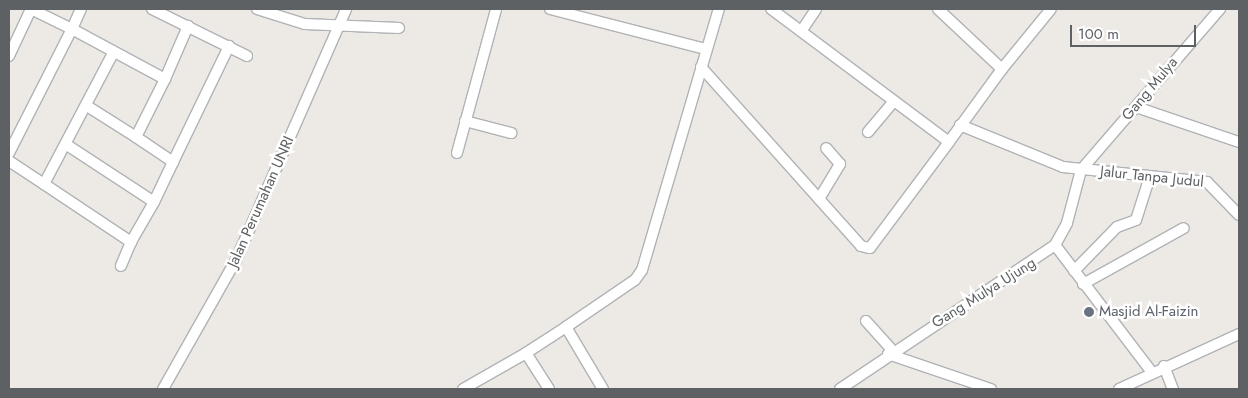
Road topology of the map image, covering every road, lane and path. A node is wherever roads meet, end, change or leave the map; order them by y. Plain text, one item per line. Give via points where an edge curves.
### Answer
1 (31, 9) edge
2 (81, 9) edge
3 (152, 9) edge
4 (257, 9) edge
5 (346, 9) edge
6 (496, 9) edge
7 (550, 9) edge
8 (719, 9) edge
9 (771, 9) edge
10 (816, 9) edge
11 (938, 9) edge
12 (1052, 9) edge
13 (1220, 9) edge
14 (188, 26) junction
15 (337, 28) junction
16 (399, 28) dead end
17 (72, 29) junction
18 (802, 30) junction
19 (229, 46) junction
20 (706, 49) junction
21 (113, 52) junction
22 (9, 56) edge
23 (247, 56) dead end
24 (701, 68) junction
25 (1002, 69) junction
26 (165, 79) junction
27 (894, 101) junction
28 (87, 106) junction
29 (1136, 107) junction
30 (465, 121) junction
31 (960, 125) junction
32 (868, 132) dead end
33 (511, 133) dead end
34 (136, 137) junction
35 (948, 142) junction
36 (1239, 142) edge
37 (67, 145) junction
38 (826, 148) dead end
39 (9, 153) edge
40 (457, 153) dead end
41 (9, 161) edge
42 (173, 162) junction
43 (1081, 170) junction
44 (1150, 176) junction
45 (44, 184) junction
46 (819, 199) junction
47 (154, 202) junction
48 (1239, 215) edge
49 (1184, 228) dead end
50 (131, 242) junction
51 (1055, 245) junction
52 (121, 266) dead end
53 (1074, 271) junction
54 (1083, 284) junction
55 (866, 321) dead end
56 (566, 326) junction
57 (1239, 334) edge
58 (891, 352) junction
59 (526, 353) junction
60 (1164, 366) junction
61 (1151, 371) junction
62 (543, 387) edge
63 (842, 387) edge
64 (163, 389) edge
65 (463, 389) edge
66 (603, 389) edge
67 (857, 389) edge
68 (991, 389) edge
69 (1119, 389) edge
70 (1174, 389) edge

1 - 17 street
1 - 22 street
2 - 17 street
3 - 14 street
4 - 15 street via 297,22
5 - 15 street, Jalan Perumahan UNRI
6 - 30 street
7 - 20 street
8 - 20 street
9 - 18 street
10 - 18 street
11 - 25 street
12 - 25 street
13 - 29 street, Gang Mulya
14 - 19 street
14 - 26 street
15 - 16 street
15 - 64 street, Jalan Perumahan UNRI via 226,280
17 - 21 street
17 - 39 street
18 - 27 street
19 - 23 street
19 - 42 street
20 - 24 street
21 - 26 street
21 - 28 street
24 - 46 street
24 - 56 street via 642,270 635,280
25 - 31 street
26 - 34 street
27 - 32 street
27 - 35 street
28 - 34 street
28 - 37 street
29 - 36 street
29 - 43 street, Gang Mulya
30 - 33 street
30 - 40 street
31 - 35 street
31 - 43 street, Jalur Tanpa Judul via 1040,160
34 - 42 street
35 - 46 street via 870,248 861,246
37 - 45 street
37 - 47 street
38 - 46 street via 840,164
41 - 45 street
42 - 47 street
43 - 44 street, Jalur Tanpa Judul
43 - 51 street, Gang Mulya Ujung via 1067,222
44 - 48 street, Jalur Tanpa Judul via 1210,183
44 - 53 street via 1136,220 1117,226
45 - 50 street
47 - 50 street
49 - 54 street
50 - 52 street
51 - 53 street
51 - 58 street, Gang Mulya Ujung
53 - 54 street
54 - 61 street
55 - 58 street
56 - 59 street
56 - 66 street
57 - 60 street
58 - 63 street, Gang Mulya Ujung
58 - 68 street
59 - 62 street
59 - 65 street
60 - 61 street
60 - 70 street
61 - 69 street
63 - 67 street

